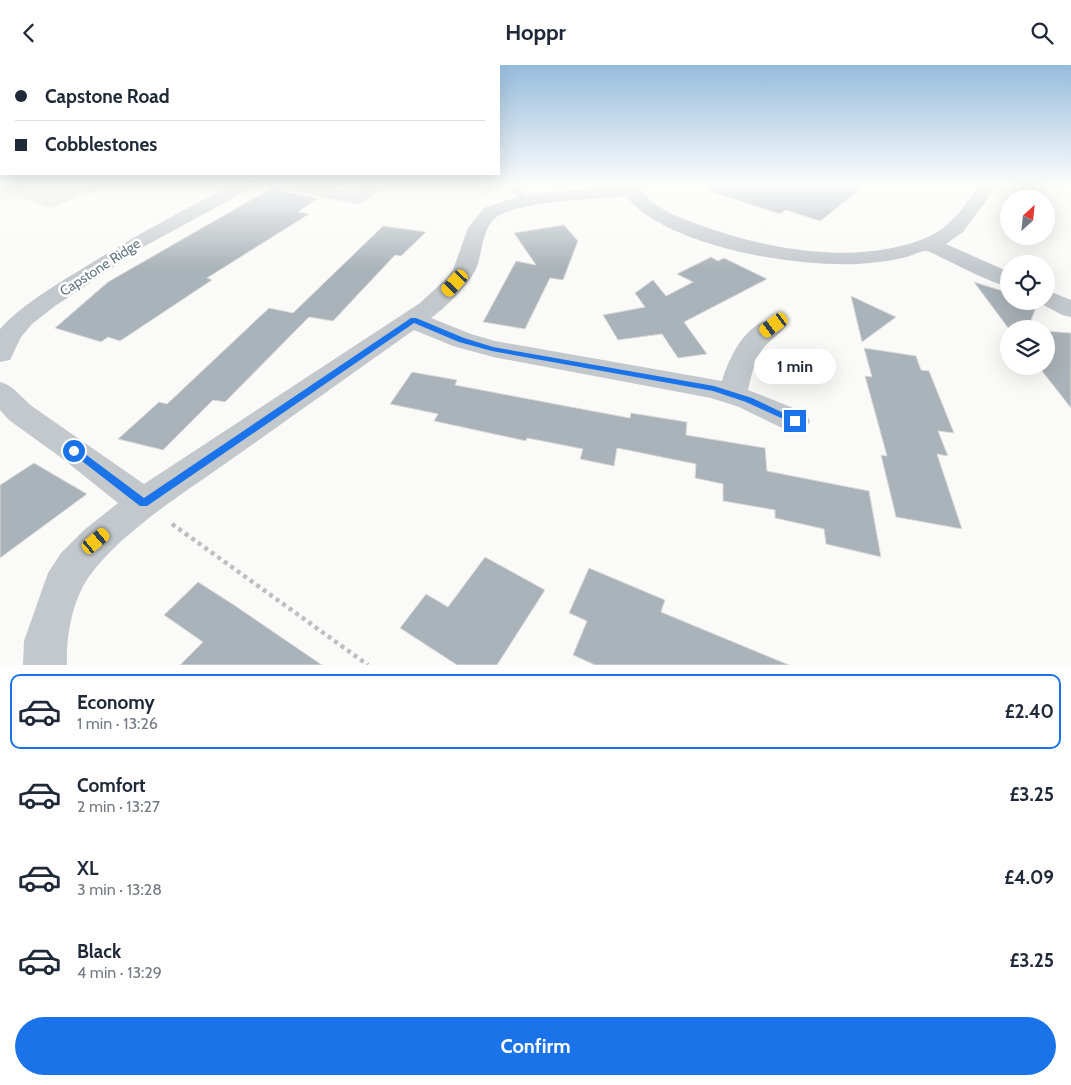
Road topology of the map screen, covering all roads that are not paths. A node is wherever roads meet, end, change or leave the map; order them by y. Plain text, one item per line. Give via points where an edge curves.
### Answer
1 (192, 213) edge
2 (490, 213) edge
3 (659, 213) edge
4 (966, 213) edge
5 (928, 244) junction
6 (1000, 276) edge
7 (1055, 302) edge
8 (1071, 310) edge
9 (413, 320) junction
10 (774, 325) dead end
11 (0, 354) edge
12 (0, 392) edge
13 (733, 394) junction
14 (795, 421) dead end
15 (143, 503) junction
16 (44, 665) edge

1 - 11 street, Capstone Ridge via 138,242 47,301 23,319 9,335
2 - 9 street via 478,228 464,270 455,283
3 - 5 street via 678,224 730,243 811,256 854,257 894,253
4 - 5 street via 950,233
5 - 6 street
7 - 8 street
9 - 13 street via 492,349
9 - 15 street
10 - 13 street via 747,350
12 - 15 street via 20,413
13 - 14 street
15 - 16 street via 96,541 62,586 45,641

